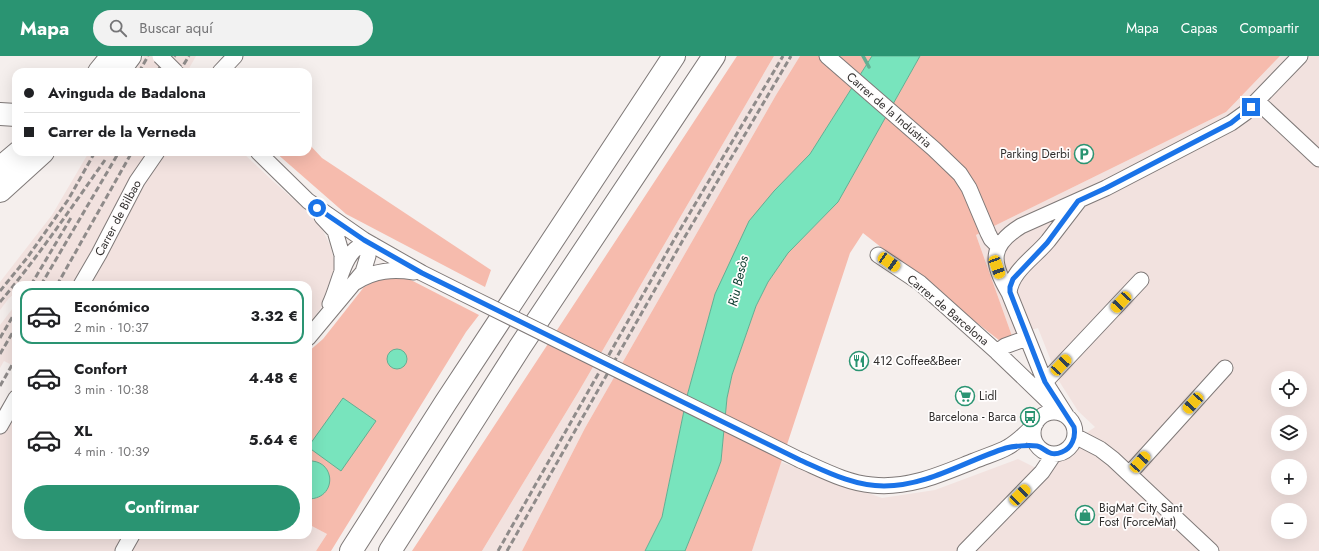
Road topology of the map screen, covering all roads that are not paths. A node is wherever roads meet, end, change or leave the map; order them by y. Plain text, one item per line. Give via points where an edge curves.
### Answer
1 (130, 56) edge
2 (160, 56) edge
3 (235, 56) edge
4 (674, 56) edge
5 (714, 56) edge
6 (827, 56) edge
7 (1300, 56) edge
8 (105, 68) edge
9 (172, 68) edge
10 (224, 68) edge
11 (1256, 101) junction
12 (0, 114) edge
13 (12, 115) edge
14 (14, 156) edge
15 (39, 156) edge
16 (153, 156) edge
17 (262, 156) edge
18 (1319, 159) edge
19 (0, 168) edge
20 (0, 191) edge
21 (308, 201) junction
22 (1078, 201) junction
23 (1040, 217) junction
24 (1047, 243) junction
25 (368, 244) junction
26 (998, 246) junction
27 (878, 255) dead end
28 (95, 260) junction
29 (422, 273) junction
30 (341, 274) junction
31 (1141, 280) dead end
32 (83, 281) edge
33 (93, 281) edge
34 (356, 282) junction
35 (1010, 292) junction
36 (312, 334) edge
37 (312, 335) edge
38 (1027, 338) junction
39 (997, 352) junction
40 (1225, 368) dead end
41 (1045, 382) junction
42 (12, 405) edge
43 (1048, 407) junction
44 (1066, 416) junction
45 (1036, 423) junction
46 (0, 426) edge
47 (1074, 436) junction
48 (1038, 446) junction
49 (1008, 448) junction
50 (1054, 454) junction
51 (1129, 474) junction
52 (130, 539) edge
53 (123, 551) edge
54 (351, 551) edge
55 (390, 551) edge
56 (964, 551) edge
57 (1211, 551) edge

1 - 8 highway
2 - 9 street, bridge
3 - 10 street
4 - 54 highway
5 - 55 highway via 520,347
6 - 26 street, Carrer de la Indústria via 951,165 966,182 988,233
7 - 11 street
11 - 18 street
11 - 22 street via 1231,123
12 - 13 highway
14 - 19 highway
15 - 20 highway
16 - 28 street, Carrer de Bilbao via 137,181
17 - 21 street
21 - 25 street
21 - 30 street via 334,231 342,255
22 - 23 street
22 - 24 street
23 - 24 street via 1049,226
23 - 26 street via 1010,233
24 - 35 street via 1013,279
25 - 29 street
25 - 30 street via 357,248 350,255
25 - 34 street via 366,264
26 - 35 street via 997,267 1002,281
27 - 39 street, Carrer de Barcelona via 920,283
28 - 32 street, Carrer de Bilbao
28 - 33 street
29 - 34 street via 386,270
29 - 49 street, bridge via 800,460 844,479 871,485 896,486 927,479
30 - 36 street via 338,288
31 - 41 street
34 - 37 street
35 - 38 street
38 - 39 street, Carrer de Barcelona via 1005,346
38 - 41 street
39 - 43 street, Carrer de Barcelona
40 - 51 street
41 - 43 street
41 - 44 street
42 - 46 street
43 - 44 street
43 - 45 street
44 - 47 street via 1074,427
45 - 48 street via 1034,430
45 - 49 street
47 - 50 street via 1074,441 1068,448
47 - 51 street via 1100,449
48 - 49 street
48 - 50 street
50 - 56 street via 1042,472
51 - 57 street
52 - 53 street

